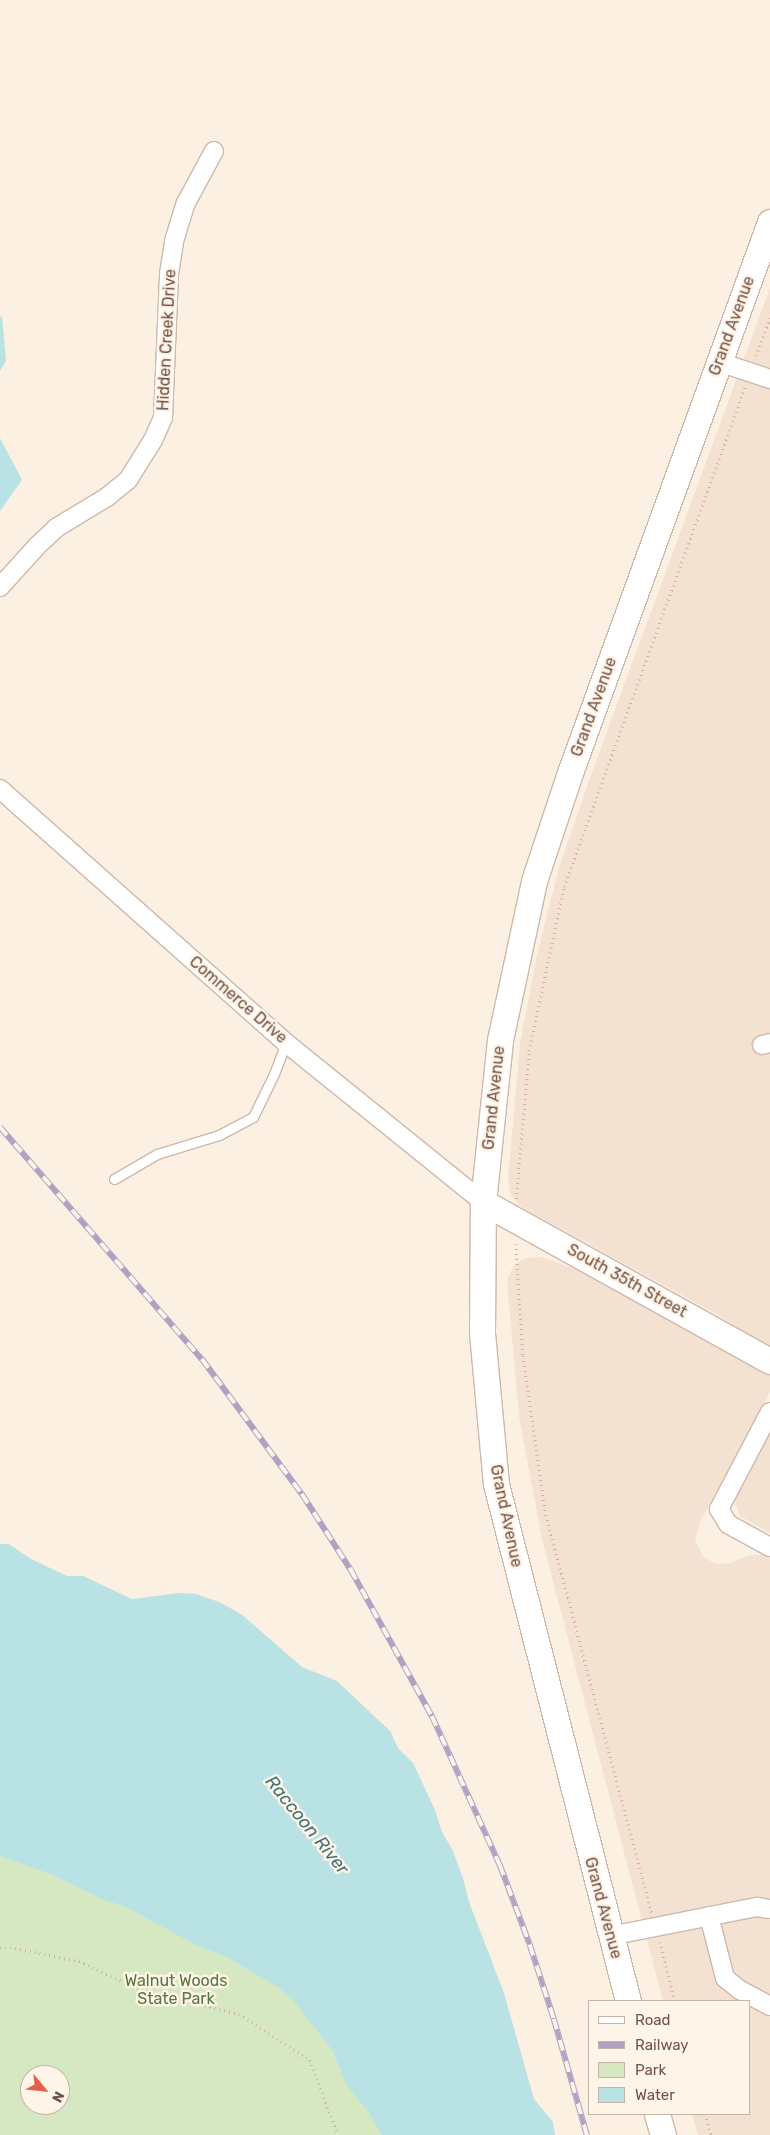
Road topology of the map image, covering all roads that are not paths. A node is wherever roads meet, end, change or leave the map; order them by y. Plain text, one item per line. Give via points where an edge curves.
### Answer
1 (214, 151) dead end
2 (770, 222) edge
3 (719, 362) junction
4 (770, 380) edge
5 (0, 587) edge
6 (0, 789) edge
7 (286, 1043) junction
8 (114, 1179) dead end
9 (483, 1202) junction
10 (770, 1360) edge
11 (770, 1412) edge
12 (770, 1547) edge
13 (770, 1909) edge
14 (709, 1916) junction
15 (610, 1936) junction
16 (628, 2000) edge
17 (770, 2006) edge
18 (657, 2115) edge
19 (663, 2135) edge

1 - 5 street, Hidden Creek Drive via 186,203 175,238 169,274 162,418 154,440 128,480 107,498 56,528
2 - 3 main road, Grand Avenue
3 - 4 street
3 - 9 main road, Grand Avenue via 534,881 500,1040
6 - 7 street, Commerce Drive
7 - 8 lane via 253,1117 219,1134 157,1154
7 - 9 street, Commerce Drive
9 - 10 main road, South 35th Street
9 - 15 main road, Grand Avenue via 482,1333 496,1484
11 - 12 street via 719,1509 728,1524
13 - 14 street via 757,1907
14 - 15 street
14 - 17 street via 725,1978
15 - 16 main road, Grand Avenue
18 - 19 main road

